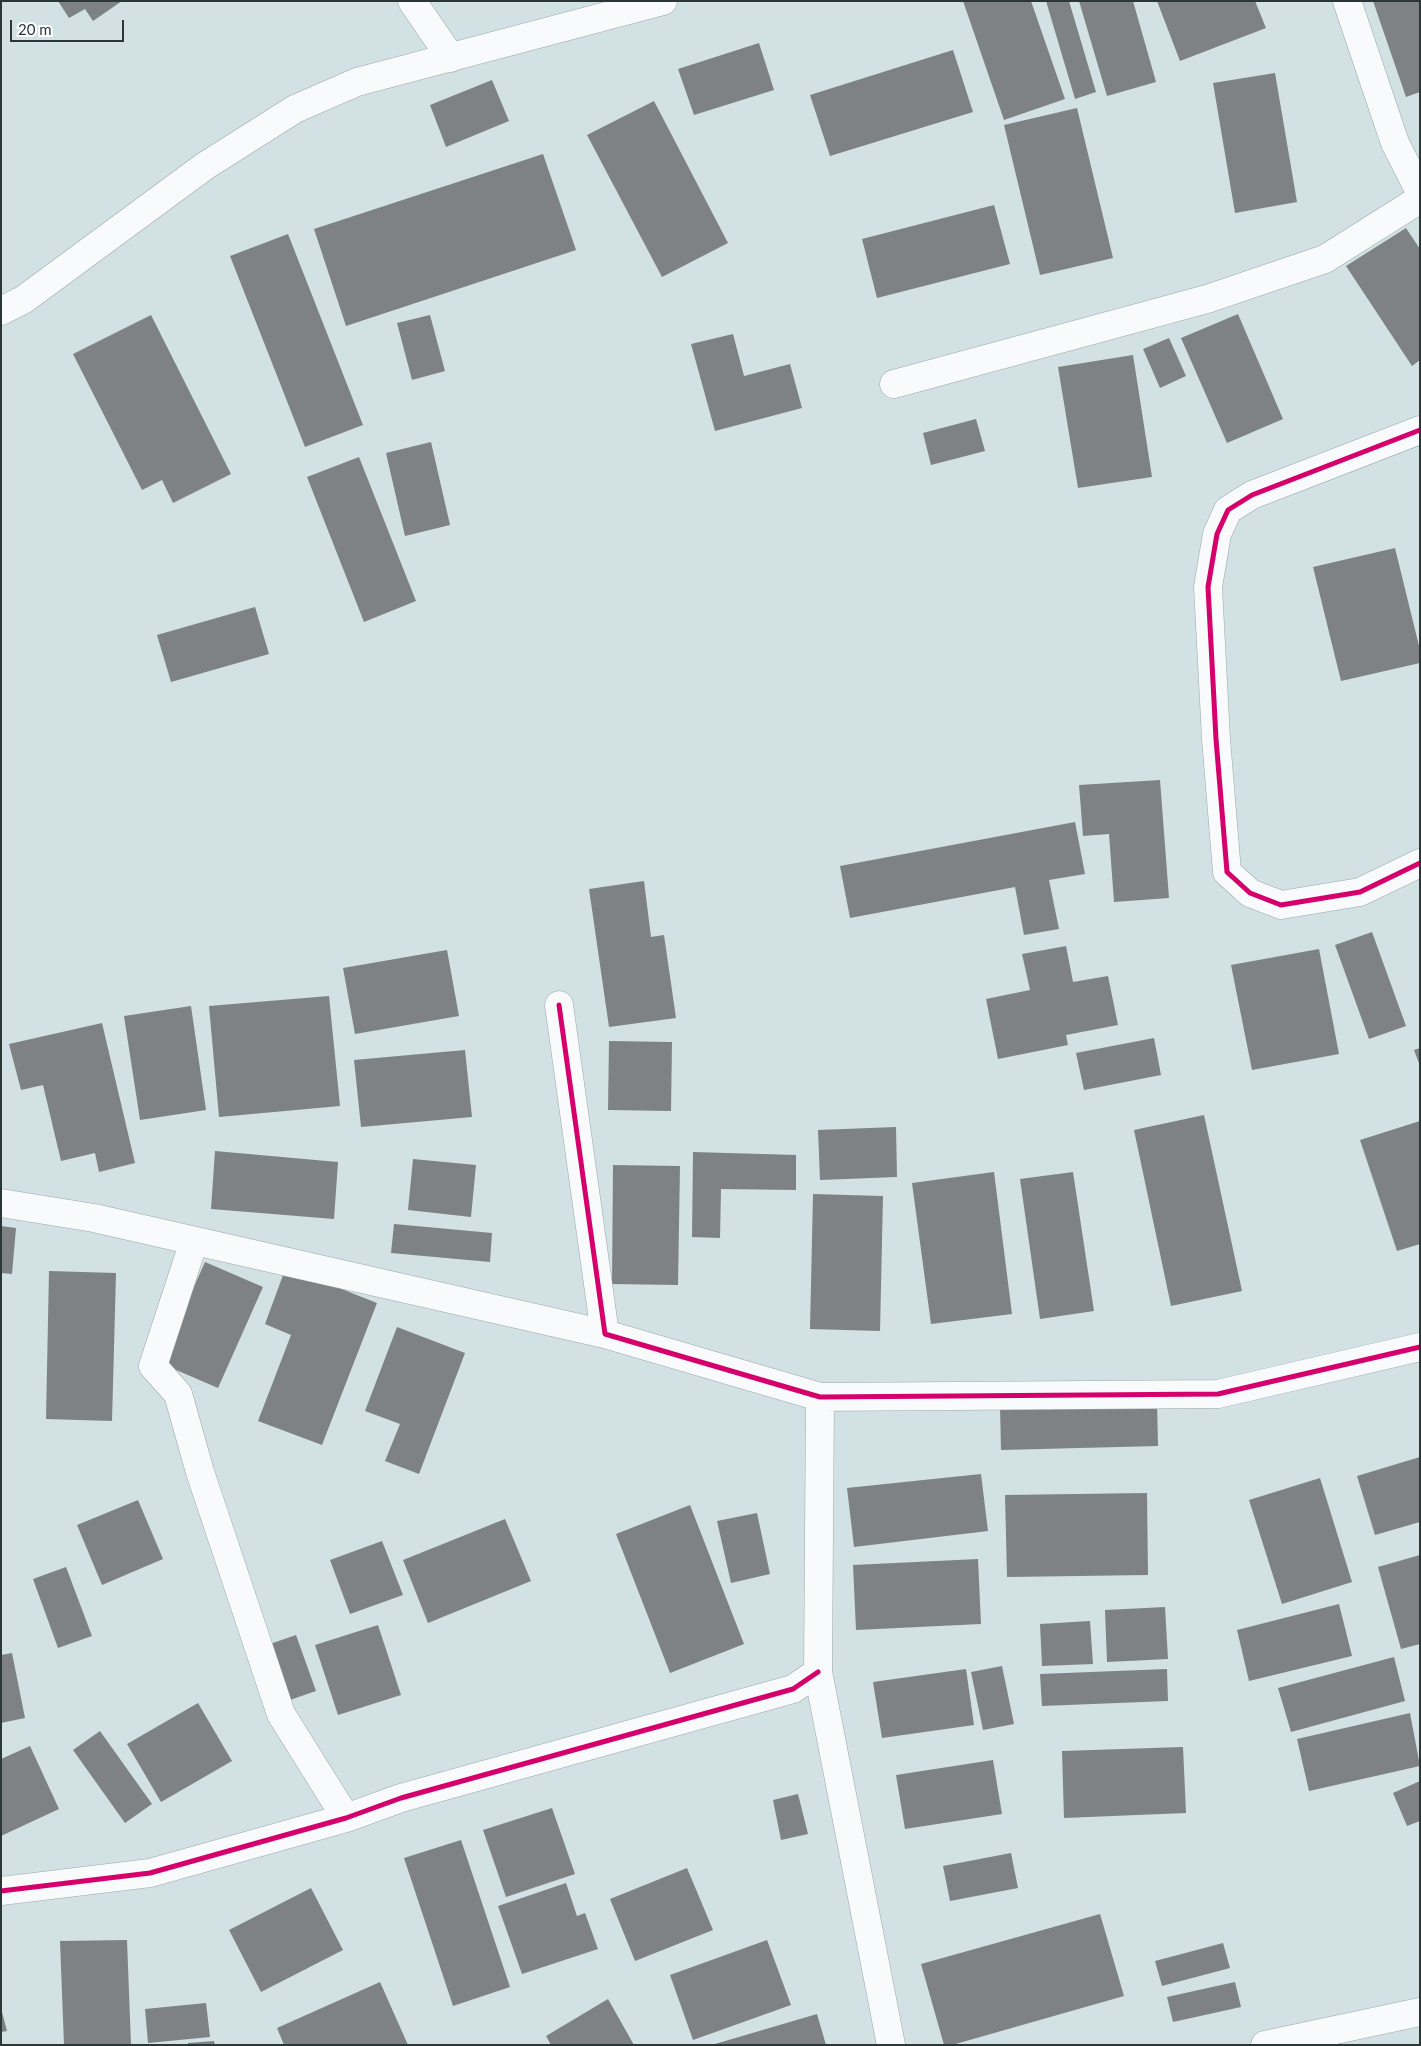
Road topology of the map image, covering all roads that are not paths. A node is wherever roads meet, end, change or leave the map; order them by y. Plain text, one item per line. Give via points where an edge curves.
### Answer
1 (412, 1) edge
2 (663, 1) edge
3 (1346, 1) edge
4 (451, 58) junction
5 (1420, 192) edge
6 (1420, 199) edge
7 (1, 311) edge
8 (894, 384) dead end
9 (1420, 430) edge
10 (1420, 863) edge
11 (559, 1005) dead end
12 (1, 1203) edge
13 (194, 1241) junction
14 (605, 1334) junction
15 (1420, 1347) edge
16 (820, 1397) junction
17 (818, 1672) junction
18 (346, 1818) junction
19 (1, 1891) edge
20 (1420, 2012) edge
21 (891, 2045) edge
22 (1265, 2045) edge

1 - 4 street
2 - 4 street
3 - 5 street via 1395,143
4 - 7 street via 357,82 295,109 205,166 23,300
6 - 8 street via 1325,259 1207,299
9 - 10 street via 1252,495 1228,510 1217,534 1208,587 1227,872 1250,893 1281,905 1360,892
11 - 14 street
12 - 13 street via 94,1218
13 - 14 street
13 - 18 street via 153,1366 178,1394 200,1472 281,1714
14 - 16 street
15 - 16 street via 1218,1394
16 - 17 street
17 - 18 street via 793,1689 401,1798
17 - 21 street
18 - 19 street via 150,1873
20 - 22 street

